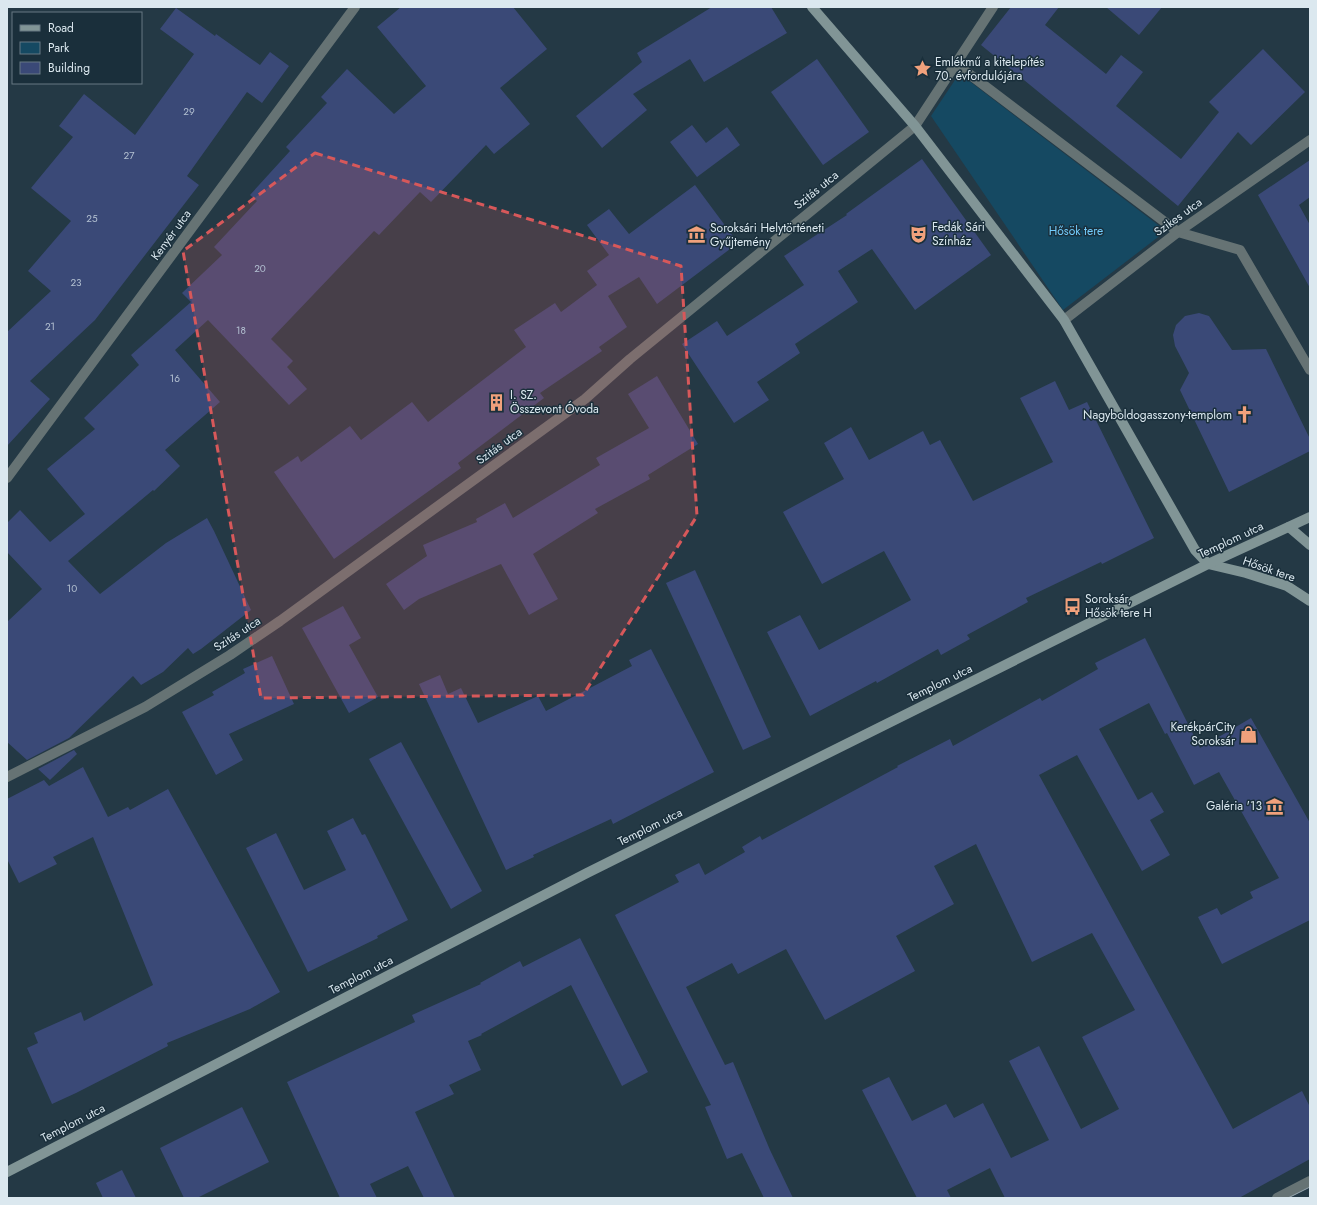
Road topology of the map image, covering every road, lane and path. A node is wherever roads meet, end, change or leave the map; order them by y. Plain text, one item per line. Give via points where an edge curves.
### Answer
1 (355, 7) edge
2 (812, 7) edge
3 (993, 7) edge
4 (956, 64) junction
5 (915, 126) junction
6 (1310, 140) edge
7 (1178, 232) junction
8 (1064, 320) junction
9 (1310, 370) edge
10 (7, 478) edge
11 (1310, 517) edge
12 (1289, 528) junction
13 (1310, 545) edge
14 (1208, 564) junction
15 (1310, 601) edge
16 (7, 777) edge
17 (7, 1172) edge
18 (1310, 1181) edge
19 (1277, 1198) edge

1 - 10 street, Kenyér utca
2 - 5 street
3 - 4 street, Szitás utca
4 - 5 street, Szitás utca
4 - 7 street
5 - 8 street
5 - 16 street, Szitás utca via 584,399 280,621 145,707
6 - 7 street, Szikes utca
7 - 8 street, Szikes utca
7 - 9 street via 1240,250
8 - 14 street via 1195,550
11 - 12 street, Templom utca
12 - 13 street
12 - 14 street, Templom utca
14 - 15 street, Hősök tere via 1287,586
14 - 17 street, Templom utca via 594,870
18 - 19 street

